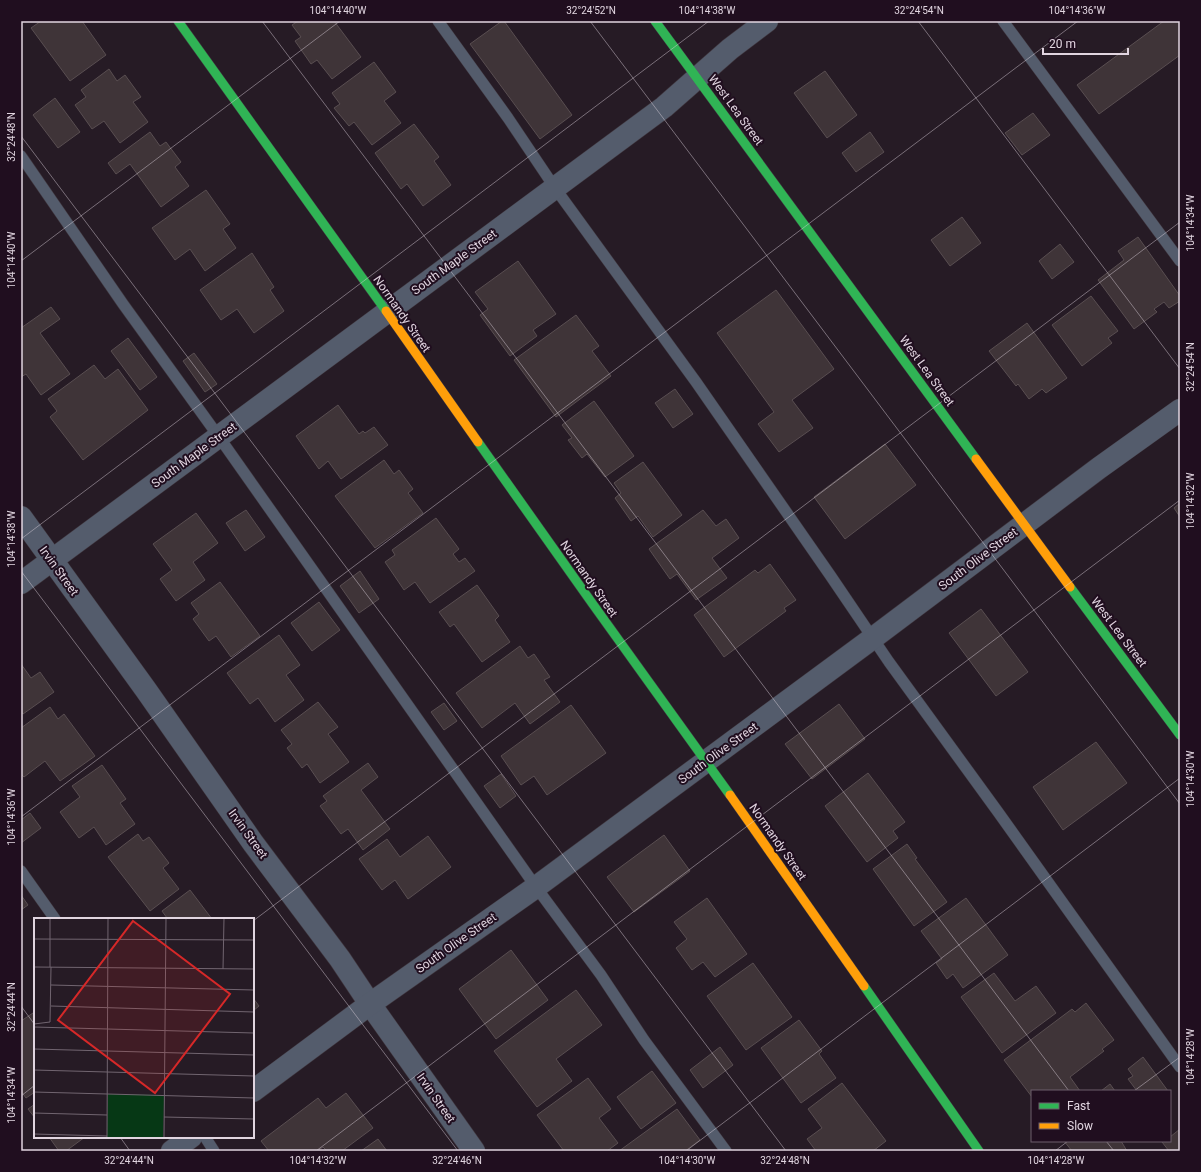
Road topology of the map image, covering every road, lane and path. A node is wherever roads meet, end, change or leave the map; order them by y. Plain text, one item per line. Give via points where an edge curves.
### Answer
1 (178, 21) edge
2 (438, 21) edge
3 (655, 21) edge
4 (767, 21) edge
5 (1003, 21) edge
6 (698, 78) junction
7 (21, 156) edge
8 (555, 188) junction
9 (1180, 261) edge
10 (387, 312) junction
11 (1180, 410) edge
12 (218, 437) junction
13 (21, 517) edge
14 (1024, 525) junction
15 (51, 560) junction
16 (21, 583) edge
17 (873, 638) junction
18 (1180, 735) edge
19 (706, 762) junction
20 (21, 871) edge
21 (536, 887) junction
22 (54, 918) edge
23 (370, 1004) junction
24 (1180, 1067) edge
25 (254, 1090) edge
26 (191, 1138) edge
27 (206, 1138) edge
28 (172, 1151) edge
29 (214, 1151) edge
30 (474, 1151) edge
31 (726, 1151) edge
32 (979, 1151) edge

1 - 10 street, Normandy Street
2 - 8 lane
3 - 6 street, West Lea Street
4 - 6 street, South Maple Street
5 - 9 lane
6 - 8 street, South Maple Street via 664,107
6 - 14 street, West Lea Street
7 - 12 lane via 118,298
8 - 10 street, South Maple Street
8 - 17 lane via 696,382
10 - 12 street, South Maple Street
10 - 19 street, Normandy Street
11 - 14 street, South Olive Street
12 - 15 street, South Maple Street
12 - 21 lane
13 - 15 street, Irvin Street
14 - 17 street, South Olive Street
14 - 18 street, West Lea Street
15 - 16 street, South Maple Street
15 - 23 street, Irvin Street
17 - 19 street, South Olive Street
17 - 24 lane
19 - 21 street, South Olive Street
19 - 32 street, Normandy Street
20 - 22 lane
21 - 23 street, South Olive Street
21 - 31 lane
23 - 25 street, South Olive Street
23 - 30 street, Irvin Street
26 - 28 street
27 - 29 lane

